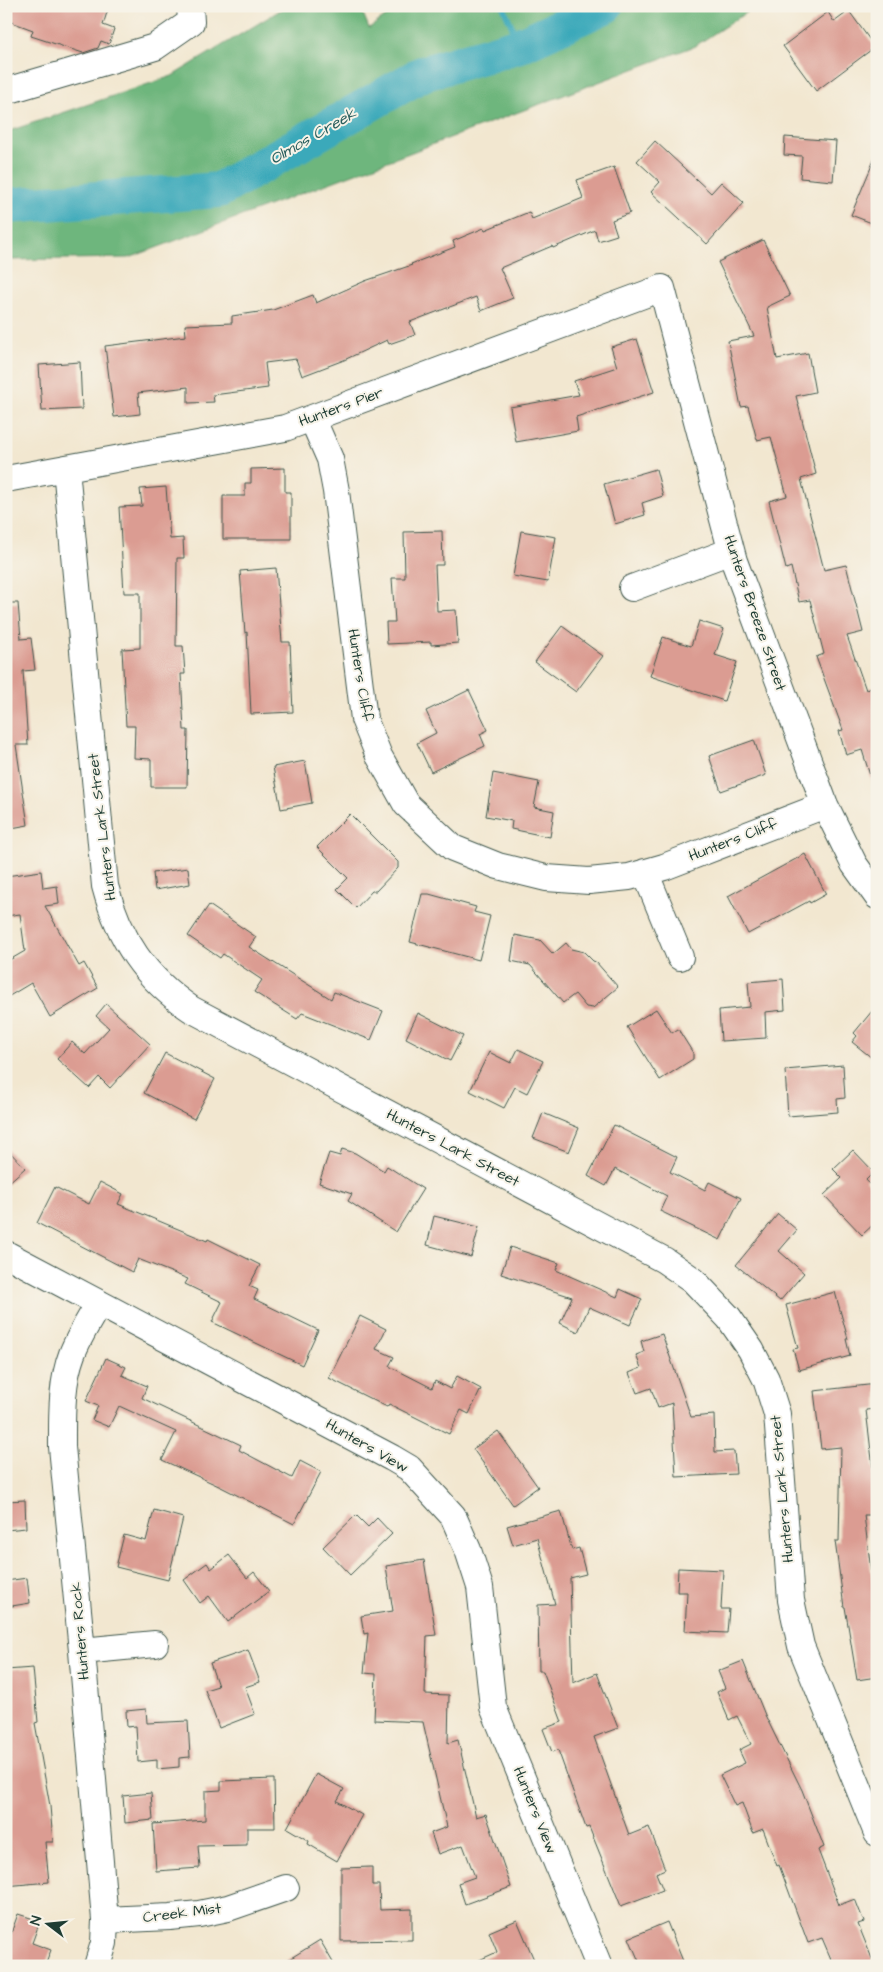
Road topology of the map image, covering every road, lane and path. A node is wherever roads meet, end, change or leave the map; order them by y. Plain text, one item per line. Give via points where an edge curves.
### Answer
1 (190, 6) edge
2 (6, 91) edge
3 (662, 288) joint
4 (312, 418) junction
5 (66, 468) junction
6 (6, 479) edge
7 (731, 551) junction
8 (632, 588) dead end
9 (825, 805) junction
10 (645, 872) junction
11 (877, 896) edge
12 (680, 956) dead end
13 (6, 1254) edge
14 (99, 1303) junction
15 (155, 1644) dead end
16 (82, 1651) junction
17 (877, 1833) edge
18 (286, 1888) dead end
19 (105, 1920) junction
20 (97, 1966) edge
21 (599, 1966) edge

1 - 2 street via 191,22 155,47
3 - 4 street, Hunters Pier
3 - 7 street, Hunters Breeze Street
4 - 5 street, Hunters Pier via 284,428
4 - 10 street, Hunters Cliff via 330,459 336,491 364,720 379,756 406,804 453,848 498,866 546,878 589,881
5 - 6 street, Hunters Pier
5 - 17 street, Hunters Lark Street via 105,886 125,940 147,972 174,998 191,1009 664,1260 693,1280 729,1318 766,1379 777,1414 791,1600 801,1646
7 - 8 street
7 - 9 street, Hunters Breeze Street
9 - 10 street, Hunters Cliff
9 - 11 street, Hunters Breeze Street via 854,864
10 - 12 street
13 - 14 street, Hunters View
14 - 16 street, Hunters Rock via 72,1355 62,1418
14 - 21 street, Hunters View via 409,1468 453,1516 480,1587 493,1707
15 - 16 street
16 - 19 street, Hunters Rock
18 - 19 street, Creek Mist via 228,1908 199,1914
19 - 20 street, Hunters Rock via 104,1943

